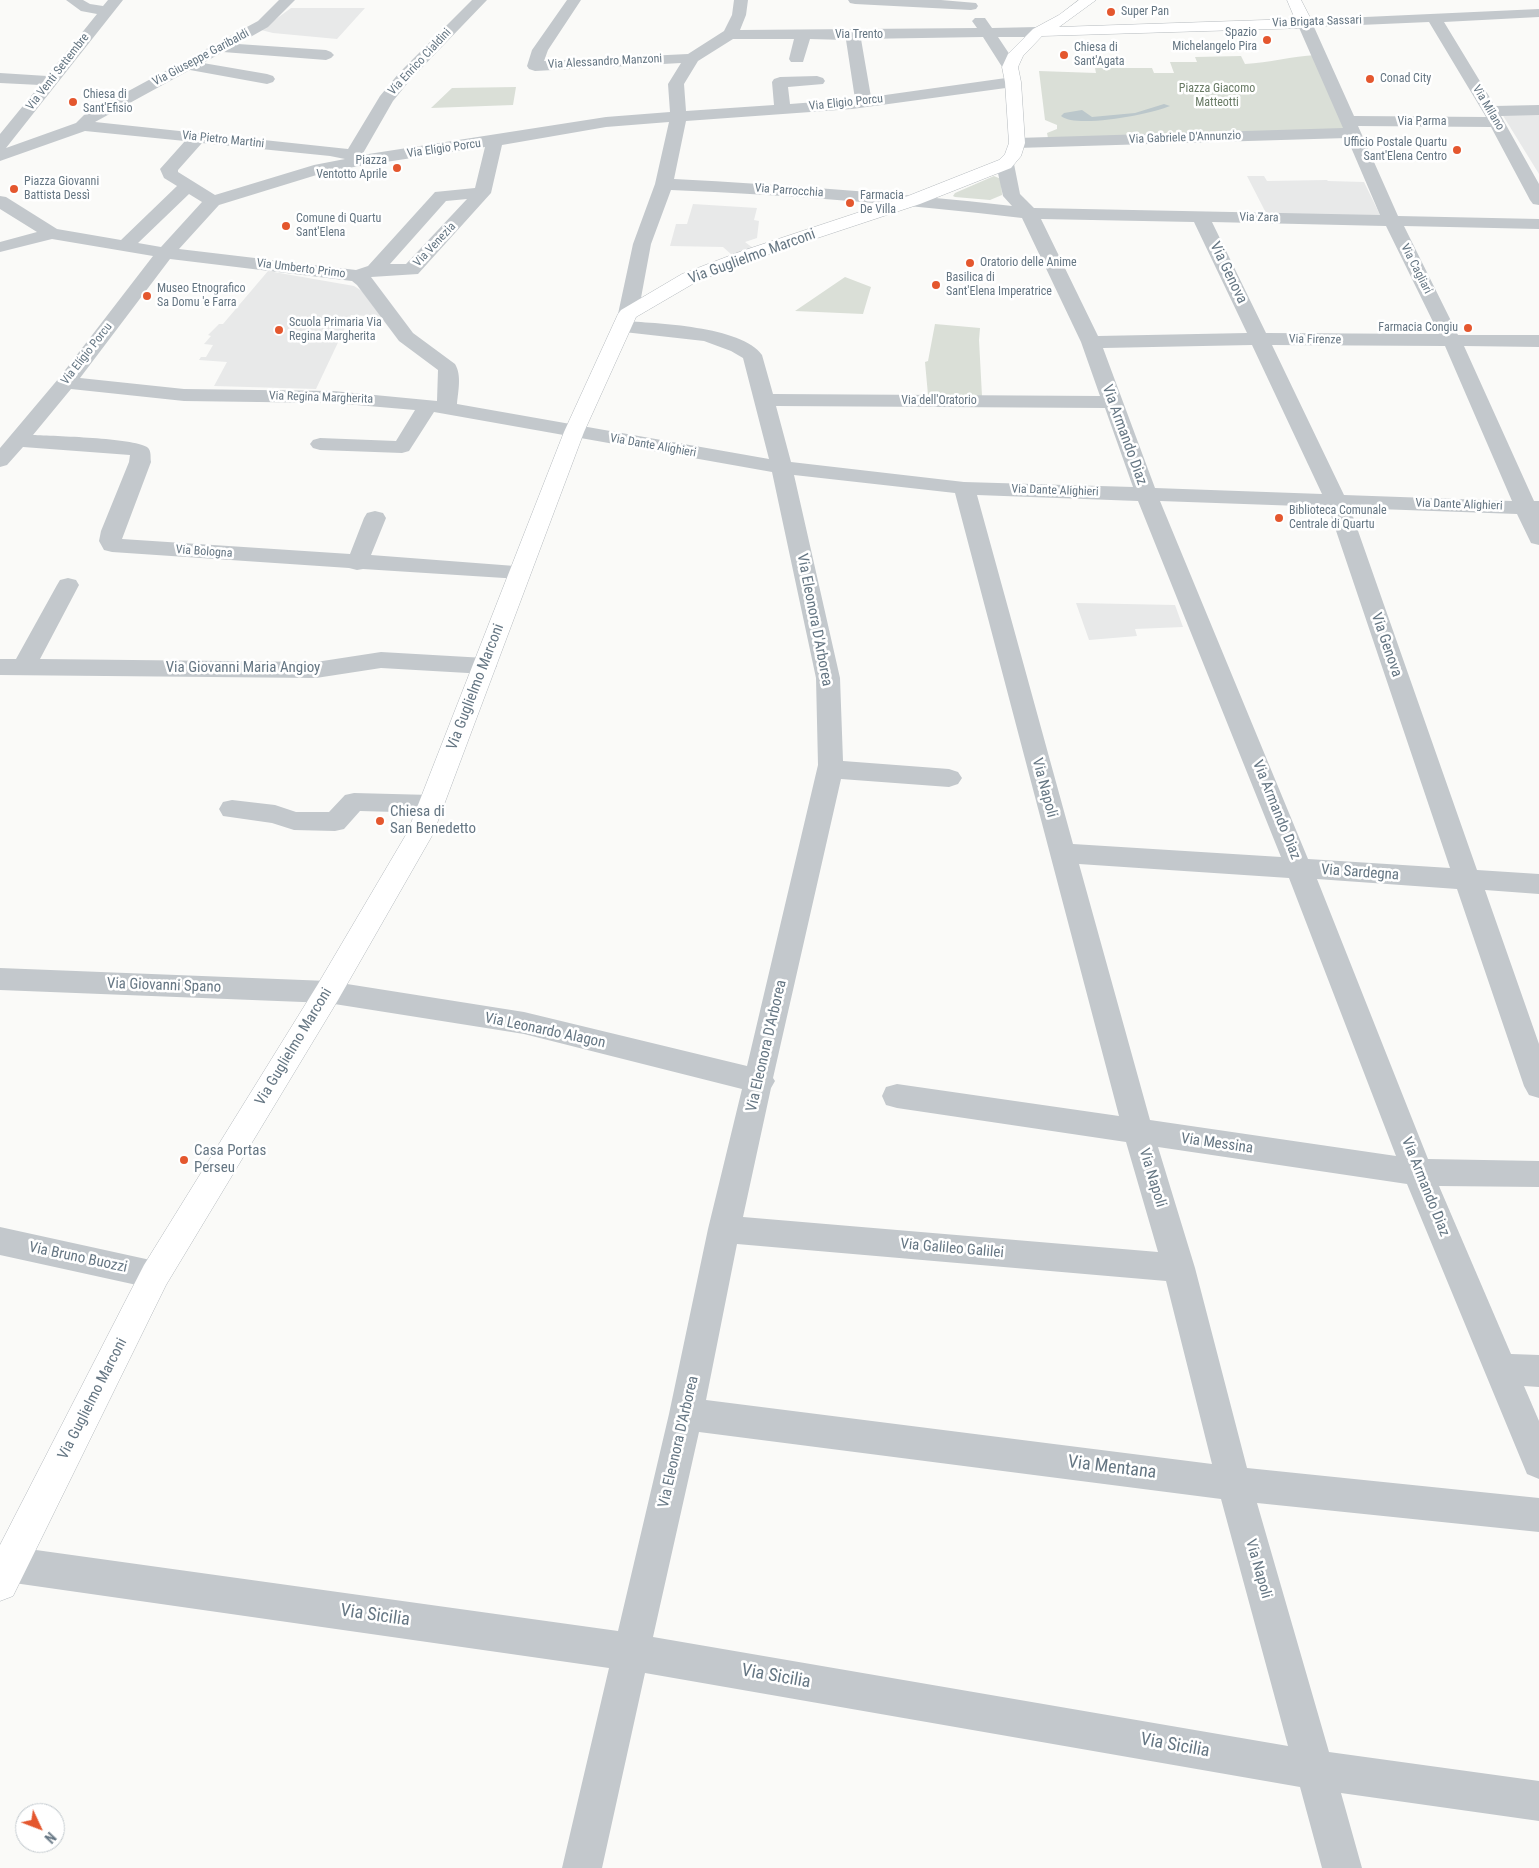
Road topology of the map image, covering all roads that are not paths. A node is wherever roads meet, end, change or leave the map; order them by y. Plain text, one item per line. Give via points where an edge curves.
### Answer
1 (72, 0) edge
2 (288, 0) edge
3 (480, 0) edge
4 (574, 0) edge
5 (741, 0) edge
6 (855, 0) edge
7 (1089, 0) edge
8 (1294, 0) edge
9 (1500, 0) edge
10 (969, 3) edge
11 (111, 6) edge
12 (1539, 13) edge
13 (1070, 14) junction
14 (1514, 14) junction
15 (1434, 18) junction
16 (1305, 23) junction
17 (1096, 30) junction
18 (987, 32) junction
19 (1038, 32) junction
20 (730, 34) junction
21 (803, 35) junction
22 (853, 35) junction
23 (222, 46) junction
24 (326, 55) dead end
25 (692, 58) junction
26 (797, 59) dead end
27 (187, 65) junction
28 (1012, 75) junction
29 (0, 78) edge
30 (267, 79) dead end
31 (50, 81) junction
32 (817, 81) dead end
33 (864, 102) junction
34 (782, 109) junction
35 (1539, 110) edge
36 (1494, 116) junction
37 (678, 118) junction
38 (84, 126) junction
39 (1350, 127) junction
40 (198, 137) junction
41 (495, 142) junction
42 (0, 145) edge
43 (1011, 153) junction
44 (0, 156) edge
45 (356, 158) junction
46 (664, 184) junction
47 (188, 185) junction
48 (482, 193) junction
49 (1011, 194) junction
50 (914, 200) junction
51 (1539, 200) edge
52 (0, 202) edge
53 (213, 202) junction
54 (978, 208) junction
55 (1028, 213) junction
56 (1202, 217) junction
57 (1392, 221) junction
58 (1539, 224) edge
59 (52, 234) junction
60 (126, 246) junction
61 (0, 247) edge
62 (165, 253) junction
63 (366, 273) junction
64 (625, 321) junction
65 (1260, 339) junction
66 (1452, 341) junction
67 (1091, 342) junction
68 (1539, 342) edge
69 (66, 382) junction
70 (764, 400) junction
71 (1112, 402) junction
72 (437, 406) junction
73 (574, 432) junction
74 (320, 444) dead end
75 (6, 451) edge
76 (782, 467) junction
77 (964, 488) junction
78 (1146, 494) junction
79 (1336, 500) junction
80 (1532, 508) edge
81 (375, 518) dead end
82 (1539, 538) edge
83 (357, 563) junction
84 (520, 572) junction
85 (68, 585) dead end
86 (485, 666) junction
87 (11, 667) edge
88 (830, 770) junction
89 (950, 778) dead end
90 (431, 804) junction
91 (232, 809) dead end
92 (1062, 853) junction
93 (1300, 869) junction
94 (1466, 880) junction
95 (1539, 884) edge
96 (0, 979) edge
97 (328, 992) junction
98 (760, 1081) junction
99 (1539, 1086) edge
100 (898, 1096) dead end
101 (1138, 1132) junction
102 (1418, 1172) junction
103 (1539, 1174) edge
104 (724, 1229) junction
105 (0, 1240) edge
106 (1179, 1268) junction
107 (155, 1274) junction
108 (1500, 1369) junction
109 (1539, 1371) edge
110 (686, 1414) junction
111 (1539, 1462) edge
112 (1234, 1484) junction
113 (1539, 1515) edge
114 (4, 1570) edge
115 (631, 1652) junction
116 (1315, 1770) junction
117 (1539, 1800) edge
118 (582, 1868) edge
119 (1342, 1868) edge

1 - 11 street via 86,8
2 - 23 street, Via Giuseppe Garibaldi via 263,24
3 - 45 street, Via Enrico Cialdini via 386,99
4 - 25 street, Via Alessandro Manzoni via 540,50 535,66
5 - 20 street via 739,15
6 - 10 street
7 - 13 main road
8 - 16 main road, Via Cagliari
9 - 14 street
10 - 18 street
11 - 31 street, Via Venti Settembre
12 - 14 street, Via Brigata Sassari
13 - 17 main road via 1082,25
13 - 19 main road
14 - 15 street, Via Brigata Sassari
15 - 16 street, Via Brigata Sassari
15 - 36 street, Via Milano
16 - 17 main road, Via Brigata Sassari
16 - 39 street, Via Cagliari
17 - 19 main road, Via Brigata Sassari
18 - 19 street, Via Trento
18 - 22 street, Via Trento
18 - 28 street
19 - 28 main road via 1016,54
20 - 21 street, Via Trento
20 - 25 street
21 - 22 street, Via Trento
21 - 26 street
22 - 33 street
23 - 24 street
23 - 27 street, Via Giuseppe Garibaldi
25 - 37 street via 676,84
27 - 30 street
27 - 38 street, Via Giuseppe Garibaldi via 90,118
28 - 33 street, Via Eligio Porcu
28 - 43 main road
29 - 31 street
31 - 42 street, Via Venti Settembre
32 - 34 street via 780,82
33 - 34 street, Via Eligio Porcu
34 - 37 street, Via Eligio Porcu
35 - 36 street, Via Parma
36 - 39 street, Via Parma
36 - 51 street, Via Milano
37 - 41 street, Via Eligio Porcu via 606,122
37 - 46 street
38 - 40 street, Via Pietro Martini
38 - 44 street, Via Giuseppe Garibaldi
39 - 43 street, Via Gabriele D'Annunzio
39 - 57 street, Via Cagliari
40 - 45 street, Via Pietro Martini via 330,151
40 - 47 street via 169,169 170,174
41 - 45 street, Via Eligio Porcu
41 - 48 street, Via Venezia
43 - 49 street
43 - 50 main road, Via Guglielmo Marconi
45 - 53 street, Via Eligio Porcu
46 - 50 street, Via Parrocchia
46 - 64 street via 642,244
47 - 53 street
47 - 60 street
48 - 63 street, Via Venezia via 441,196
48 - 63 street, Via Venezia via 411,270
49 - 54 street, Via Zara via 999,203
49 - 55 street, Via Armando Diaz
50 - 54 street, Via Zara
50 - 64 main road, Via Guglielmo Marconi via 688,278
52 - 59 street
53 - 62 street, Via Eligio Porcu
54 - 55 street, Via Zara
55 - 56 street, Via Zara
55 - 67 street, Via Armando Diaz
56 - 57 street, Via Zara
56 - 65 street, Via Genova
57 - 58 street, Via Zara
57 - 66 street, Via Cagliari
59 - 60 street, Via Umberto Primo
59 - 61 street
60 - 62 street, Via Umberto Primo
62 - 63 street, Via Umberto Primo
62 - 69 street, Via Eligio Porcu
63 - 72 street, Via Umberto Primo via 364,281 406,337 448,368 449,382
64 - 70 street, Via Eleonora D'Arborea via 738,345 752,355
64 - 73 main road, Via Guglielmo Marconi
65 - 66 street, Via Firenze
65 - 67 street, Via Firenze
65 - 79 street, Via Genova
66 - 68 street, Via Firenze
66 - 80 street, Via Cagliari
67 - 71 street, Via Armando Diaz
69 - 72 street, Via Regina Margherita via 184,395 333,397
69 - 75 street, Via Eligio Porcu
70 - 71 street, Via dell'Oratorio
70 - 76 street, Via Eleonora D'Arborea
71 - 78 street, Via Armando Diaz
72 - 73 street, Via Regina Margherita
72 - 74 street via 402,447
73 - 76 street, Via Dante Alighieri
73 - 84 main road, Via Guglielmo Marconi
75 - 83 street, Via Bologna via 127,448 140,452 140,462 112,531 112,545
76 - 77 street, Via Dante Alighieri
76 - 88 street, Via Eleonora D'Arborea via 828,678
77 - 78 street, Via Dante Alighieri
77 - 92 street, Via Napoli
78 - 79 street, Via Dante Alighieri
78 - 93 street, Via Armando Diaz
79 - 80 street, Via Dante Alighieri
79 - 94 street, Via Genova
80 - 82 street, Via Cagliari
81 - 83 street
83 - 84 street, Via Bologna
84 - 86 main road, Via Guglielmo Marconi
85 - 87 street
86 - 87 street, Via Giovanni Maria Angioy via 381,660 316,670
86 - 90 main road, Via Guglielmo Marconi
88 - 89 street
88 - 98 street, Via Eleonora D'Arborea
90 - 91 street via 354,802 335,822 294,821 275,814
90 - 97 main road, Via Guglielmo Marconi via 420,834
92 - 93 street, Via Sardegna
92 - 101 street, Via Napoli
93 - 94 street, Via Sardegna
93 - 102 street, Via Armando Diaz
94 - 95 street, Via Sardegna
94 - 99 street, Via Genova
96 - 97 street, Via Giovanni Spano
97 - 98 street, Via Leonardo Alagon via 524,1023
97 - 107 main road, Via Guglielmo Marconi
98 - 104 street, Via Eleonora D'Arborea
100 - 101 street, Via Messina
101 - 102 street, Via Messina
101 - 106 street, Via Napoli
102 - 103 street, Via Messina
102 - 108 street, Via Armando Diaz
104 - 106 street, Via Galileo Galilei
104 - 110 street, Via Eleonora D'Arborea
105 - 107 street, Via Bruno Buozzi
106 - 112 street, Via Napoli
107 - 114 main road, Via Guglielmo Marconi
108 - 109 street
108 - 111 street, Via Armando Diaz
110 - 112 street, Via Mentana
110 - 115 street, Via Eleonora D'Arborea
112 - 113 street, Via Mentana
112 - 116 street, Via Napoli
114 - 115 street, Via Sicilia
115 - 116 street, Via Sicilia
115 - 118 street, Via Eleonora D'Arborea
116 - 117 street, Via Sicilia
116 - 119 street, Via Napoli

